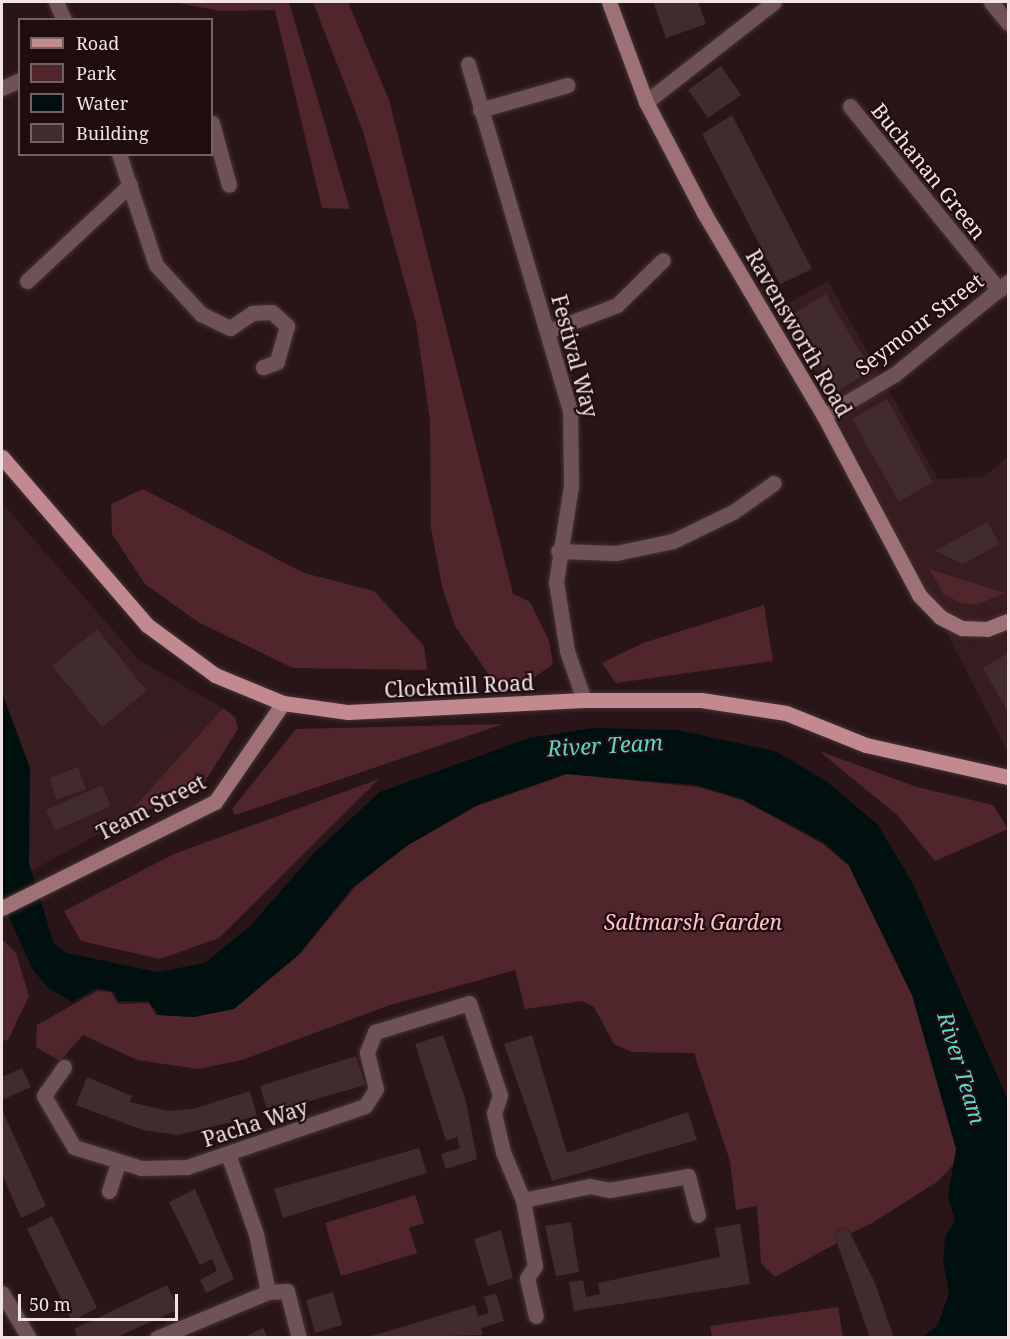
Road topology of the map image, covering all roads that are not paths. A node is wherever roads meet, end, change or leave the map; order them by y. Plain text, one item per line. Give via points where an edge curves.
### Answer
1 (56, 2) edge
2 (609, 2) edge
3 (774, 2) edge
4 (991, 2) edge
5 (63, 18) edge
6 (1008, 23) edge
7 (468, 64) dead end
8 (18, 81) edge
9 (568, 85) dead end
10 (2, 88) edge
11 (646, 102) junction
12 (850, 106) dead end
13 (480, 110) junction
14 (213, 127) edge
15 (120, 156) edge
16 (130, 184) junction
17 (229, 185) dead end
18 (663, 260) dead end
19 (27, 280) dead end
20 (1004, 286) edge
21 (548, 331) junction
22 (263, 367) dead end
23 (824, 416) junction
24 (2, 457) edge
25 (774, 483) dead end
26 (558, 551) junction
27 (1005, 622) edge
28 (584, 700) junction
29 (283, 703) junction
30 (1008, 777) edge
31 (2, 908) edge
32 (64, 1067) dead end
33 (228, 1154) junction
34 (118, 1163) junction
35 (109, 1191) dead end
36 (523, 1200) junction
37 (698, 1215) dead end
38 (268, 1292) junction
39 (2, 1293) edge
40 (536, 1316) dead end
41 (29, 1338) edge
42 (157, 1338) edge
43 (299, 1338) edge

1 - 5 street
2 - 11 street, Ravensworth Road
3 - 11 street
4 - 6 street
7 - 13 street, Festival Way
8 - 10 street
9 - 13 street
11 - 23 street, Ravensworth Road via 704,213
12 - 20 street, Buchanan Green
13 - 21 street, Festival Way
14 - 17 street
15 - 16 street
16 - 19 street
16 - 22 street via 156,265 201,314 230,328 252,313 272,312 287,326 278,362
18 - 21 street via 617,305
20 - 23 street, Seymour Street via 895,374
21 - 26 street, Festival Way via 574,438
23 - 27 street, Ravensworth Road via 929,608 962,628
24 - 29 main road, Clockmill Road via 147,625 215,675
25 - 26 street via 733,512 673,541 616,553
26 - 28 street, Festival Way via 559,617
28 - 29 main road, Clockmill Road via 393,712
28 - 30 main road, Clockmill Road via 701,700 786,713 866,745
29 - 31 street, Team Street via 215,802
32 - 34 street, Pacha Way via 44,1096 65,1139
33 - 34 street, Pacha Way via 171,1169
33 - 36 street, Pacha Way via 365,1106 376,1089 367,1052 375,1032 469,1003 500,1095 494,1113 503,1152
33 - 38 street via 256,1234
34 - 35 street
36 - 37 street via 590,1186 609,1190 688,1176
36 - 40 street via 535,1266 527,1278
38 - 42 street
38 - 43 street via 287,1291
39 - 41 street

